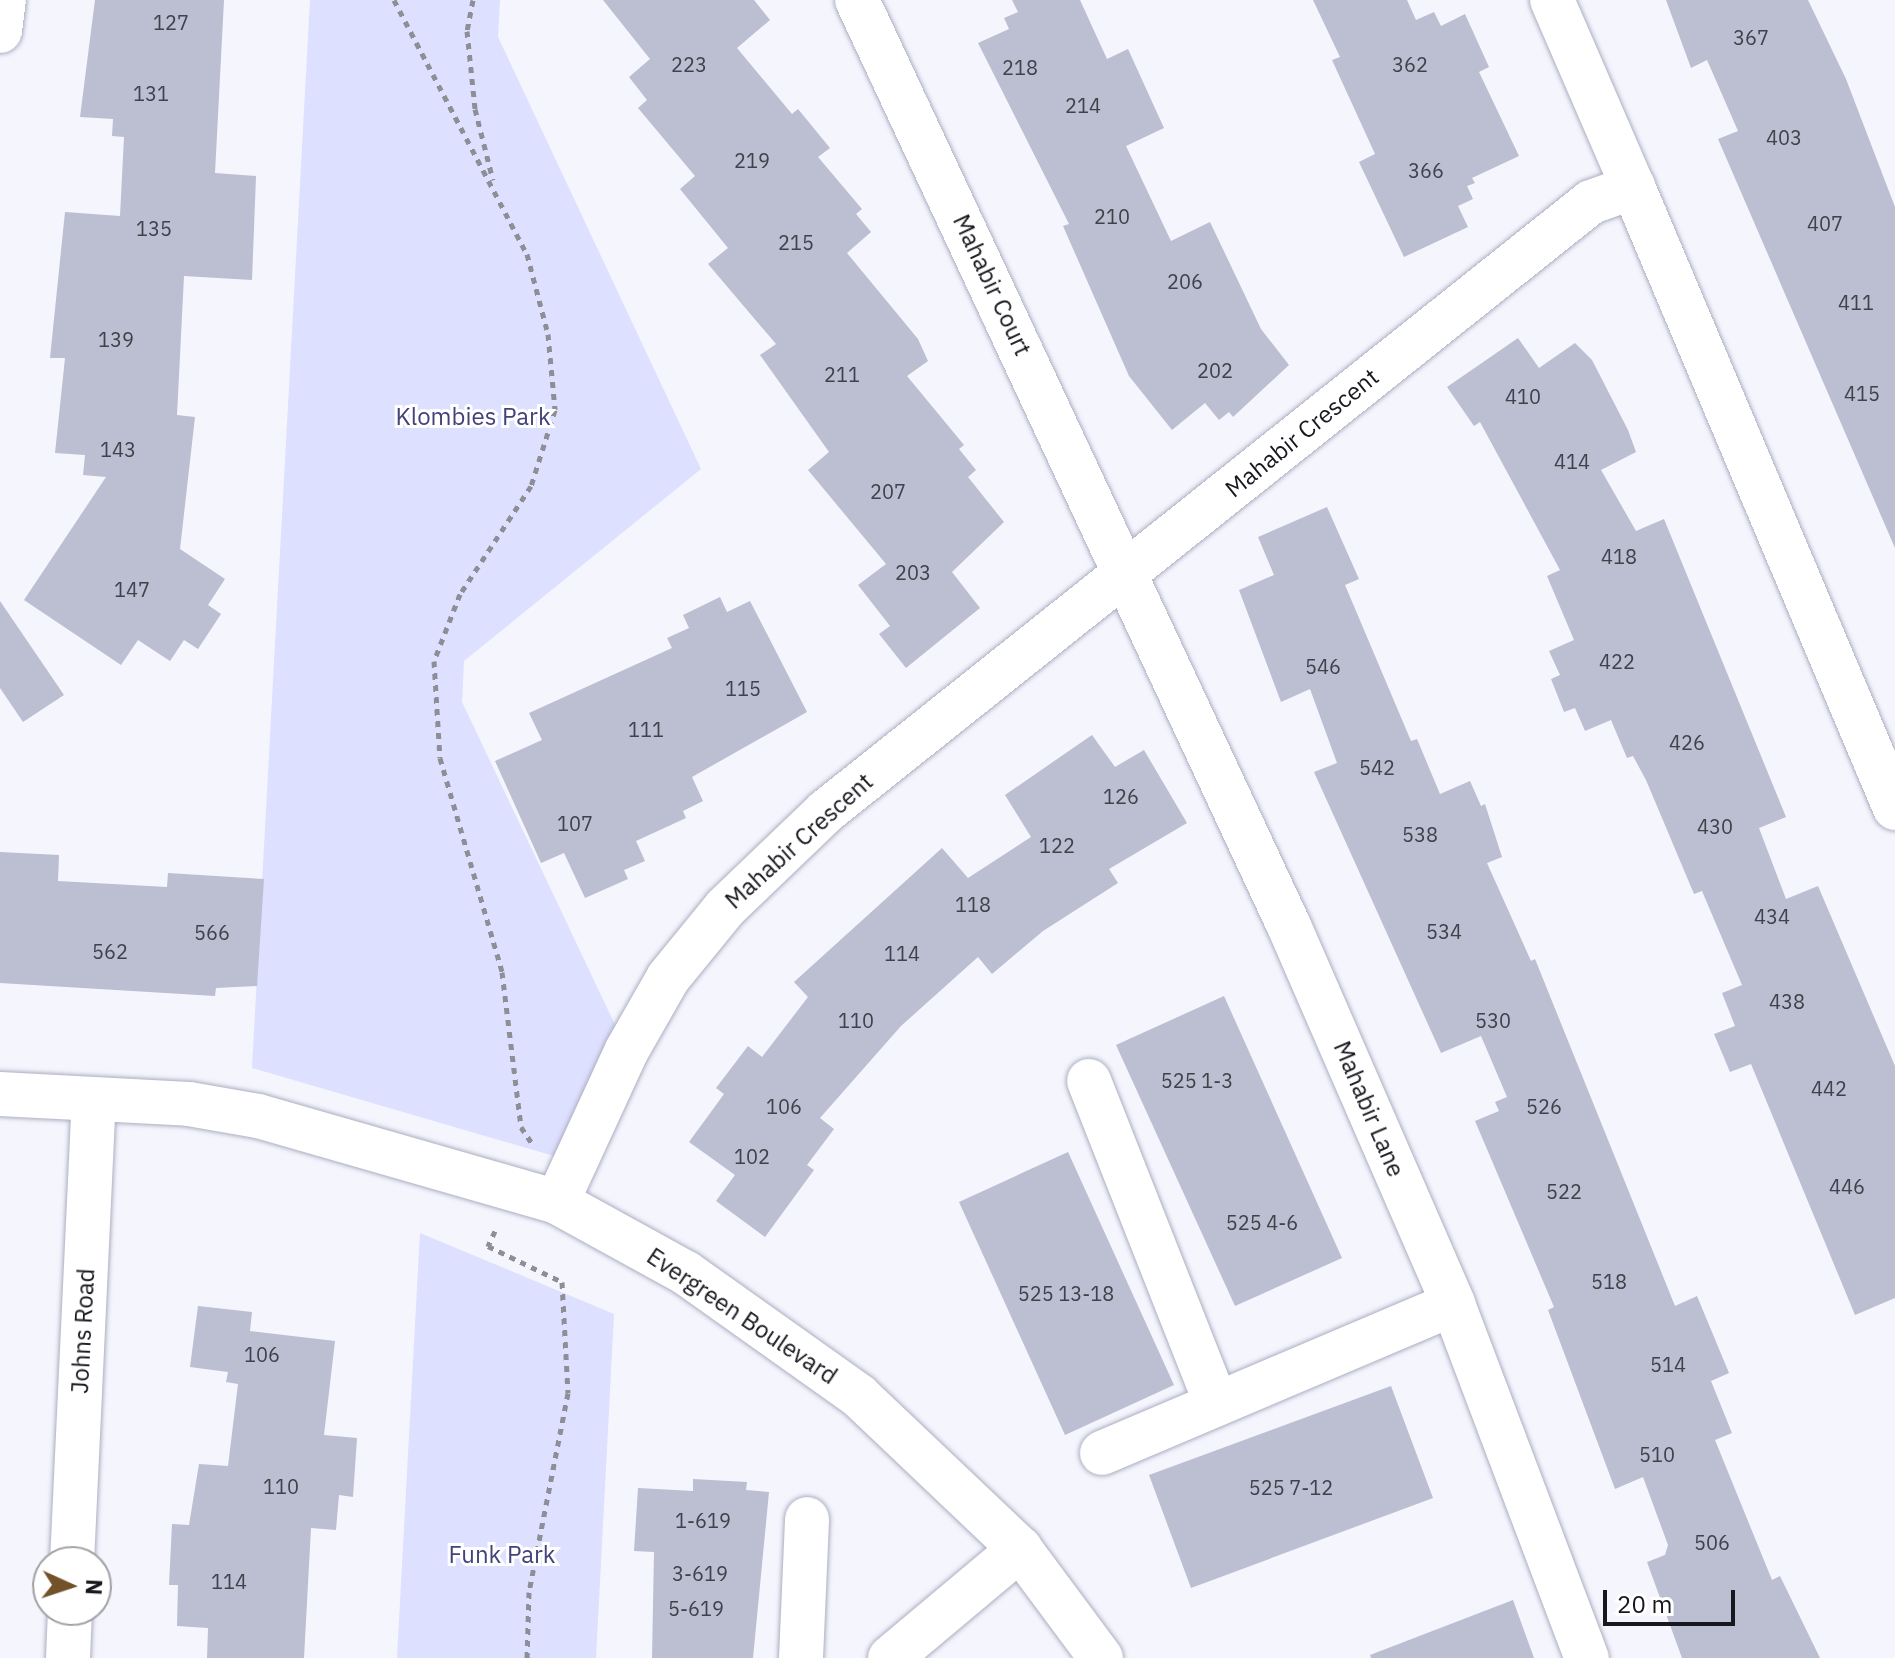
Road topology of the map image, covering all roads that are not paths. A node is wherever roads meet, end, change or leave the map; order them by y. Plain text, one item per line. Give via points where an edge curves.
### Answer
1 (4, 0) edge
2 (857, 0) edge
3 (1552, 0) edge
4 (0, 31) edge
5 (1633, 187) junction
6 (1127, 570) junction
7 (1895, 808) edge
8 (1089, 1081) dead end
9 (0, 1094) edge
10 (94, 1101) junction
11 (557, 1202) junction
12 (1453, 1304) junction
13 (1215, 1401) junction
14 (1102, 1453) dead end
15 (807, 1519) dead end
16 (73, 1546) edge
17 (1020, 1549) junction
18 (69, 1626) edge
19 (68, 1658) edge
20 (801, 1658) edge
21 (890, 1658) edge
22 (1101, 1658) edge
23 (1587, 1658) edge

1 - 4 street
2 - 6 street, Mahabir Court
3 - 5 street
5 - 6 street, Mahabir Crescent via 1591,202
5 - 7 street
6 - 11 street, Mahabir Crescent via 1074,618 825,812 725,908 668,978
6 - 12 street, Mahabir Lane via 1160,660 1289,926
8 - 13 street
9 - 10 street, Evergreen Boulevard
10 - 11 street, Evergreen Boulevard via 189,1104 258,1116
10 - 16 street, Johns Road
11 - 17 street, Evergreen Boulevard via 686,1273 859,1396
12 - 13 street
12 - 23 street, Mahabir Lane
13 - 14 street
15 - 20 street
17 - 21 street
17 - 22 street, Evergreen Boulevard
18 - 19 street

